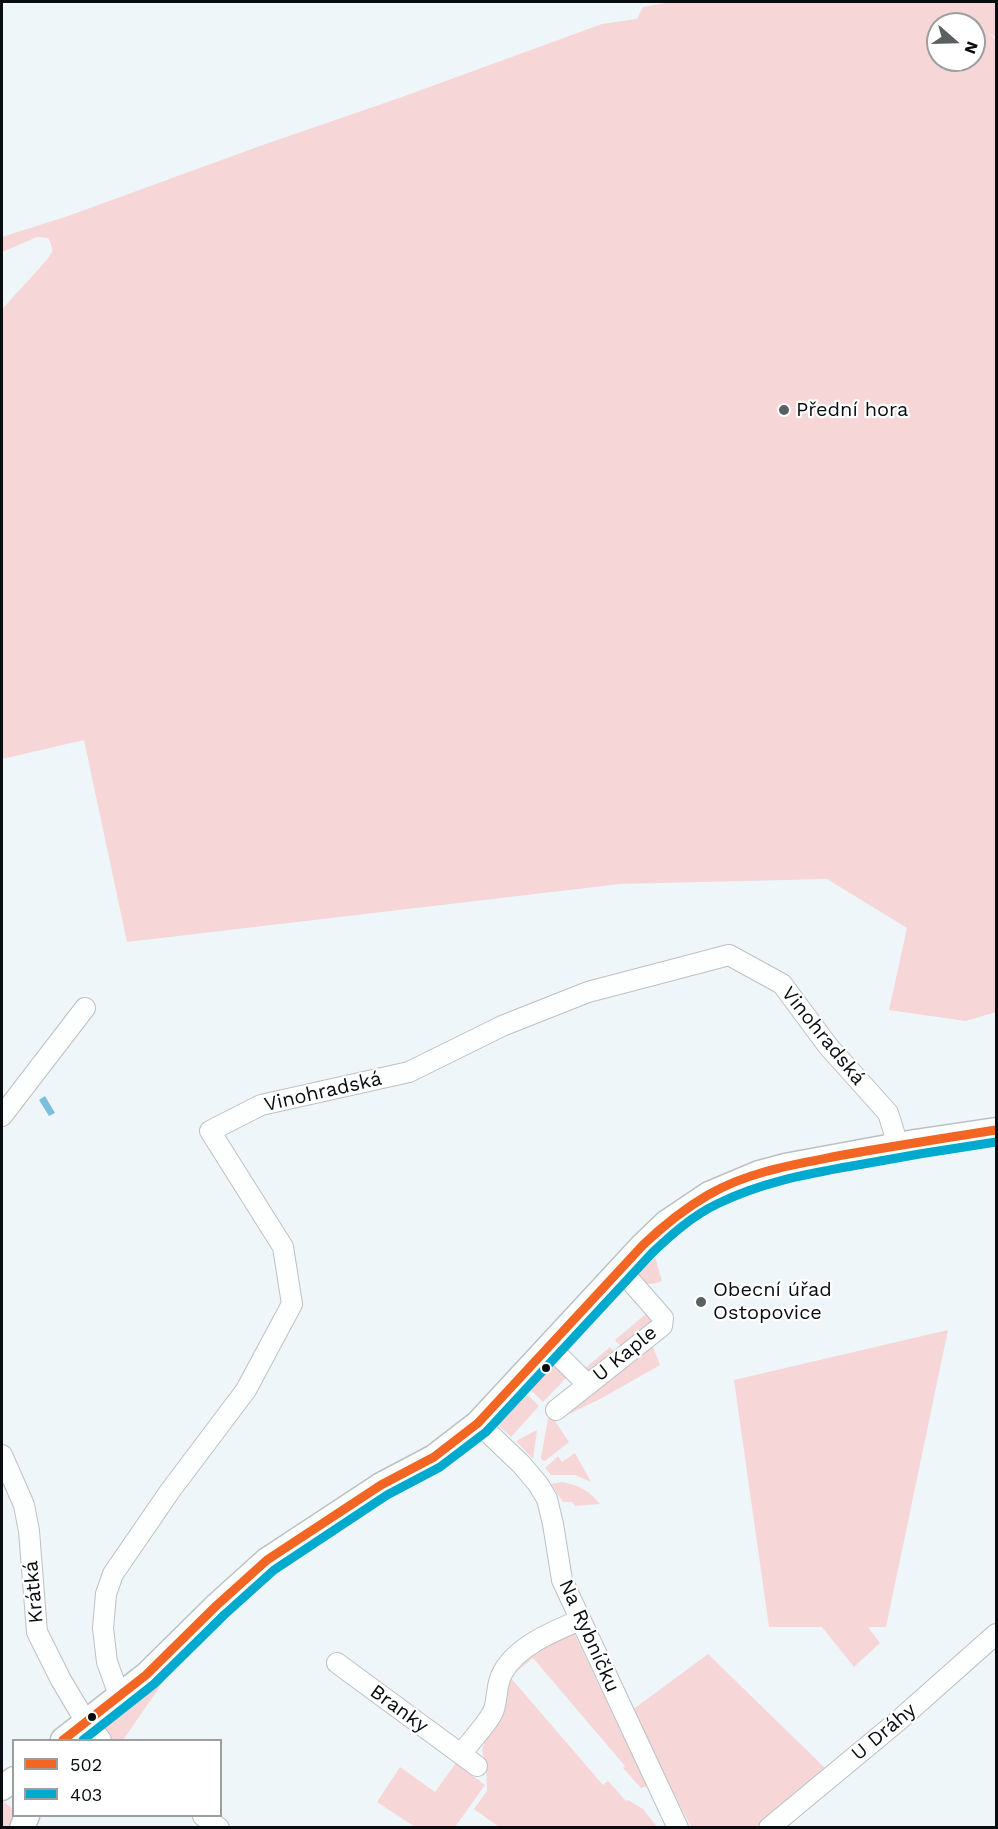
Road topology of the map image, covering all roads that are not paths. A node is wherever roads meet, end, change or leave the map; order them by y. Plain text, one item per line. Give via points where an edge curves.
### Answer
1 (85, 1008) dead end
2 (2, 1116) edge
3 (996, 1130) edge
4 (895, 1145) junction
5 (620, 1269) junction
6 (555, 1353) dead end
7 (588, 1385) junction
8 (556, 1410) dead end
9 (478, 1423) junction
10 (2, 1455) edge
11 (580, 1620) junction
12 (996, 1634) edge
13 (337, 1663) dead end
14 (119, 1695) junction
15 (78, 1735) edge
16 (461, 1754) junction
17 (477, 1766) dead end
18 (205, 1817) edge
19 (219, 1827) edge
20 (678, 1827) edge
21 (769, 1827) edge

1 - 2 street
3 - 4 street
4 - 5 street via 785,1166 717,1190 666,1223
4 - 14 street, Vinohradská via 888,1113 828,1046 782,984 729,955 588,992 502,1026 409,1072 261,1105 210,1131 283,1247 292,1304 246,1390 113,1574 106,1594 103,1628 107,1662
5 - 7 street, U Kaple via 663,1322 659,1330
5 - 9 street
6 - 7 street, U Kaple
7 - 8 street, U Kaple
9 - 11 street, Na Rybníčku via 521,1464 547,1499 562,1580
9 - 14 street via 434,1457 381,1485 267,1560 146,1675
10 - 15 street, Krátká via 24,1505 37,1632 61,1680
11 - 16 street via 536,1641 503,1671 494,1710
11 - 20 street, Na Rybníčku
12 - 21 street, U Dráhy
13 - 16 street, Branky
14 - 15 street
16 - 17 street, Branky
18 - 19 street

